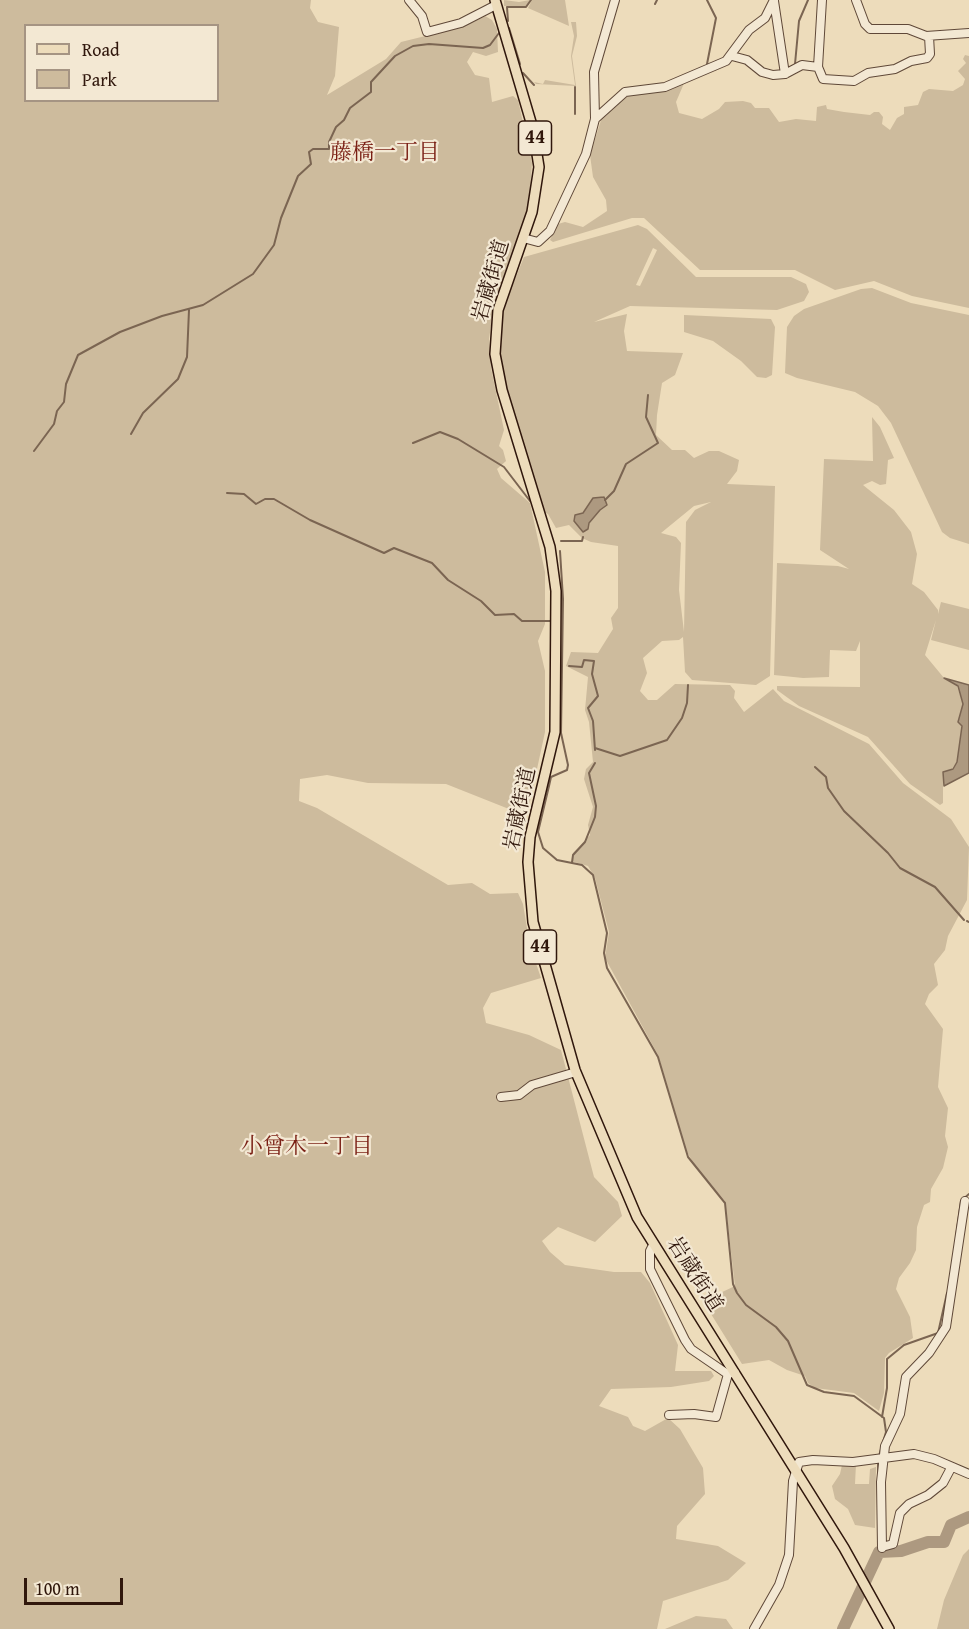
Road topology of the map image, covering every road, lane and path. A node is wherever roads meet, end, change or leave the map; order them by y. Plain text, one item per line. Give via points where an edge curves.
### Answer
1 (409, 0) edge
2 (615, 0) edge
3 (774, 0) edge
4 (822, 0) edge
5 (856, 0) edge
6 (496, 3) edge
7 (969, 33) edge
8 (929, 36) junction
9 (732, 56) junction
10 (818, 67) junction
11 (785, 74) junction
12 (594, 119) junction
13 (524, 238) junction
14 (576, 1072) junction
15 (501, 1097) dead end
16 (965, 1201) dead end
17 (653, 1245) junction
18 (732, 1374) junction
19 (669, 1415) dead end
20 (881, 1459) junction
21 (951, 1468) junction
22 (795, 1471) junction
23 (969, 1474) edge
24 (754, 1629) edge
25 (890, 1629) edge

1 - 6 street via 422,16 427,32 461,23
2 - 12 street via 594,72
3 - 9 street via 765,18 748,30
3 - 11 street
4 - 10 street
5 - 8 street via 870,29 908,29
6 - 13 main road, 岩蔵街道 / 44 via 537,147 538,184
7 - 8 street
8 - 10 street via 927,58 868,73 854,81 822,79
9 - 11 street via 747,60 767,74
9 - 12 street via 671,85 625,92
10 - 11 street via 802,65
12 - 13 street via 586,154 553,227 538,242
13 - 14 main road, 岩蔵街道 / 44 via 498,310 495,354 502,390 553,557 557,598 557,715 552,752 530,837 528,887 533,922
14 - 15 street via 532,1085 519,1095
14 - 17 main road, 岩蔵街道 / 44 via 631,1204
16 - 20 street via 946,1326 929,1353 906,1377 900,1414
17 - 18 main road, 岩蔵街道 / 44
17 - 18 street via 650,1269 685,1340 691,1349
18 - 19 street via 716,1417
18 - 22 main road, 岩蔵街道 / 44
20 - 21 street via 920,1455
20 - 21 street via 882,1548 893,1544 900,1513 943,1483
20 - 22 street via 804,1461 797,1463
21 - 23 street
22 - 24 street via 789,1555 779,1585
22 - 25 main road, 岩蔵街道 / 44

